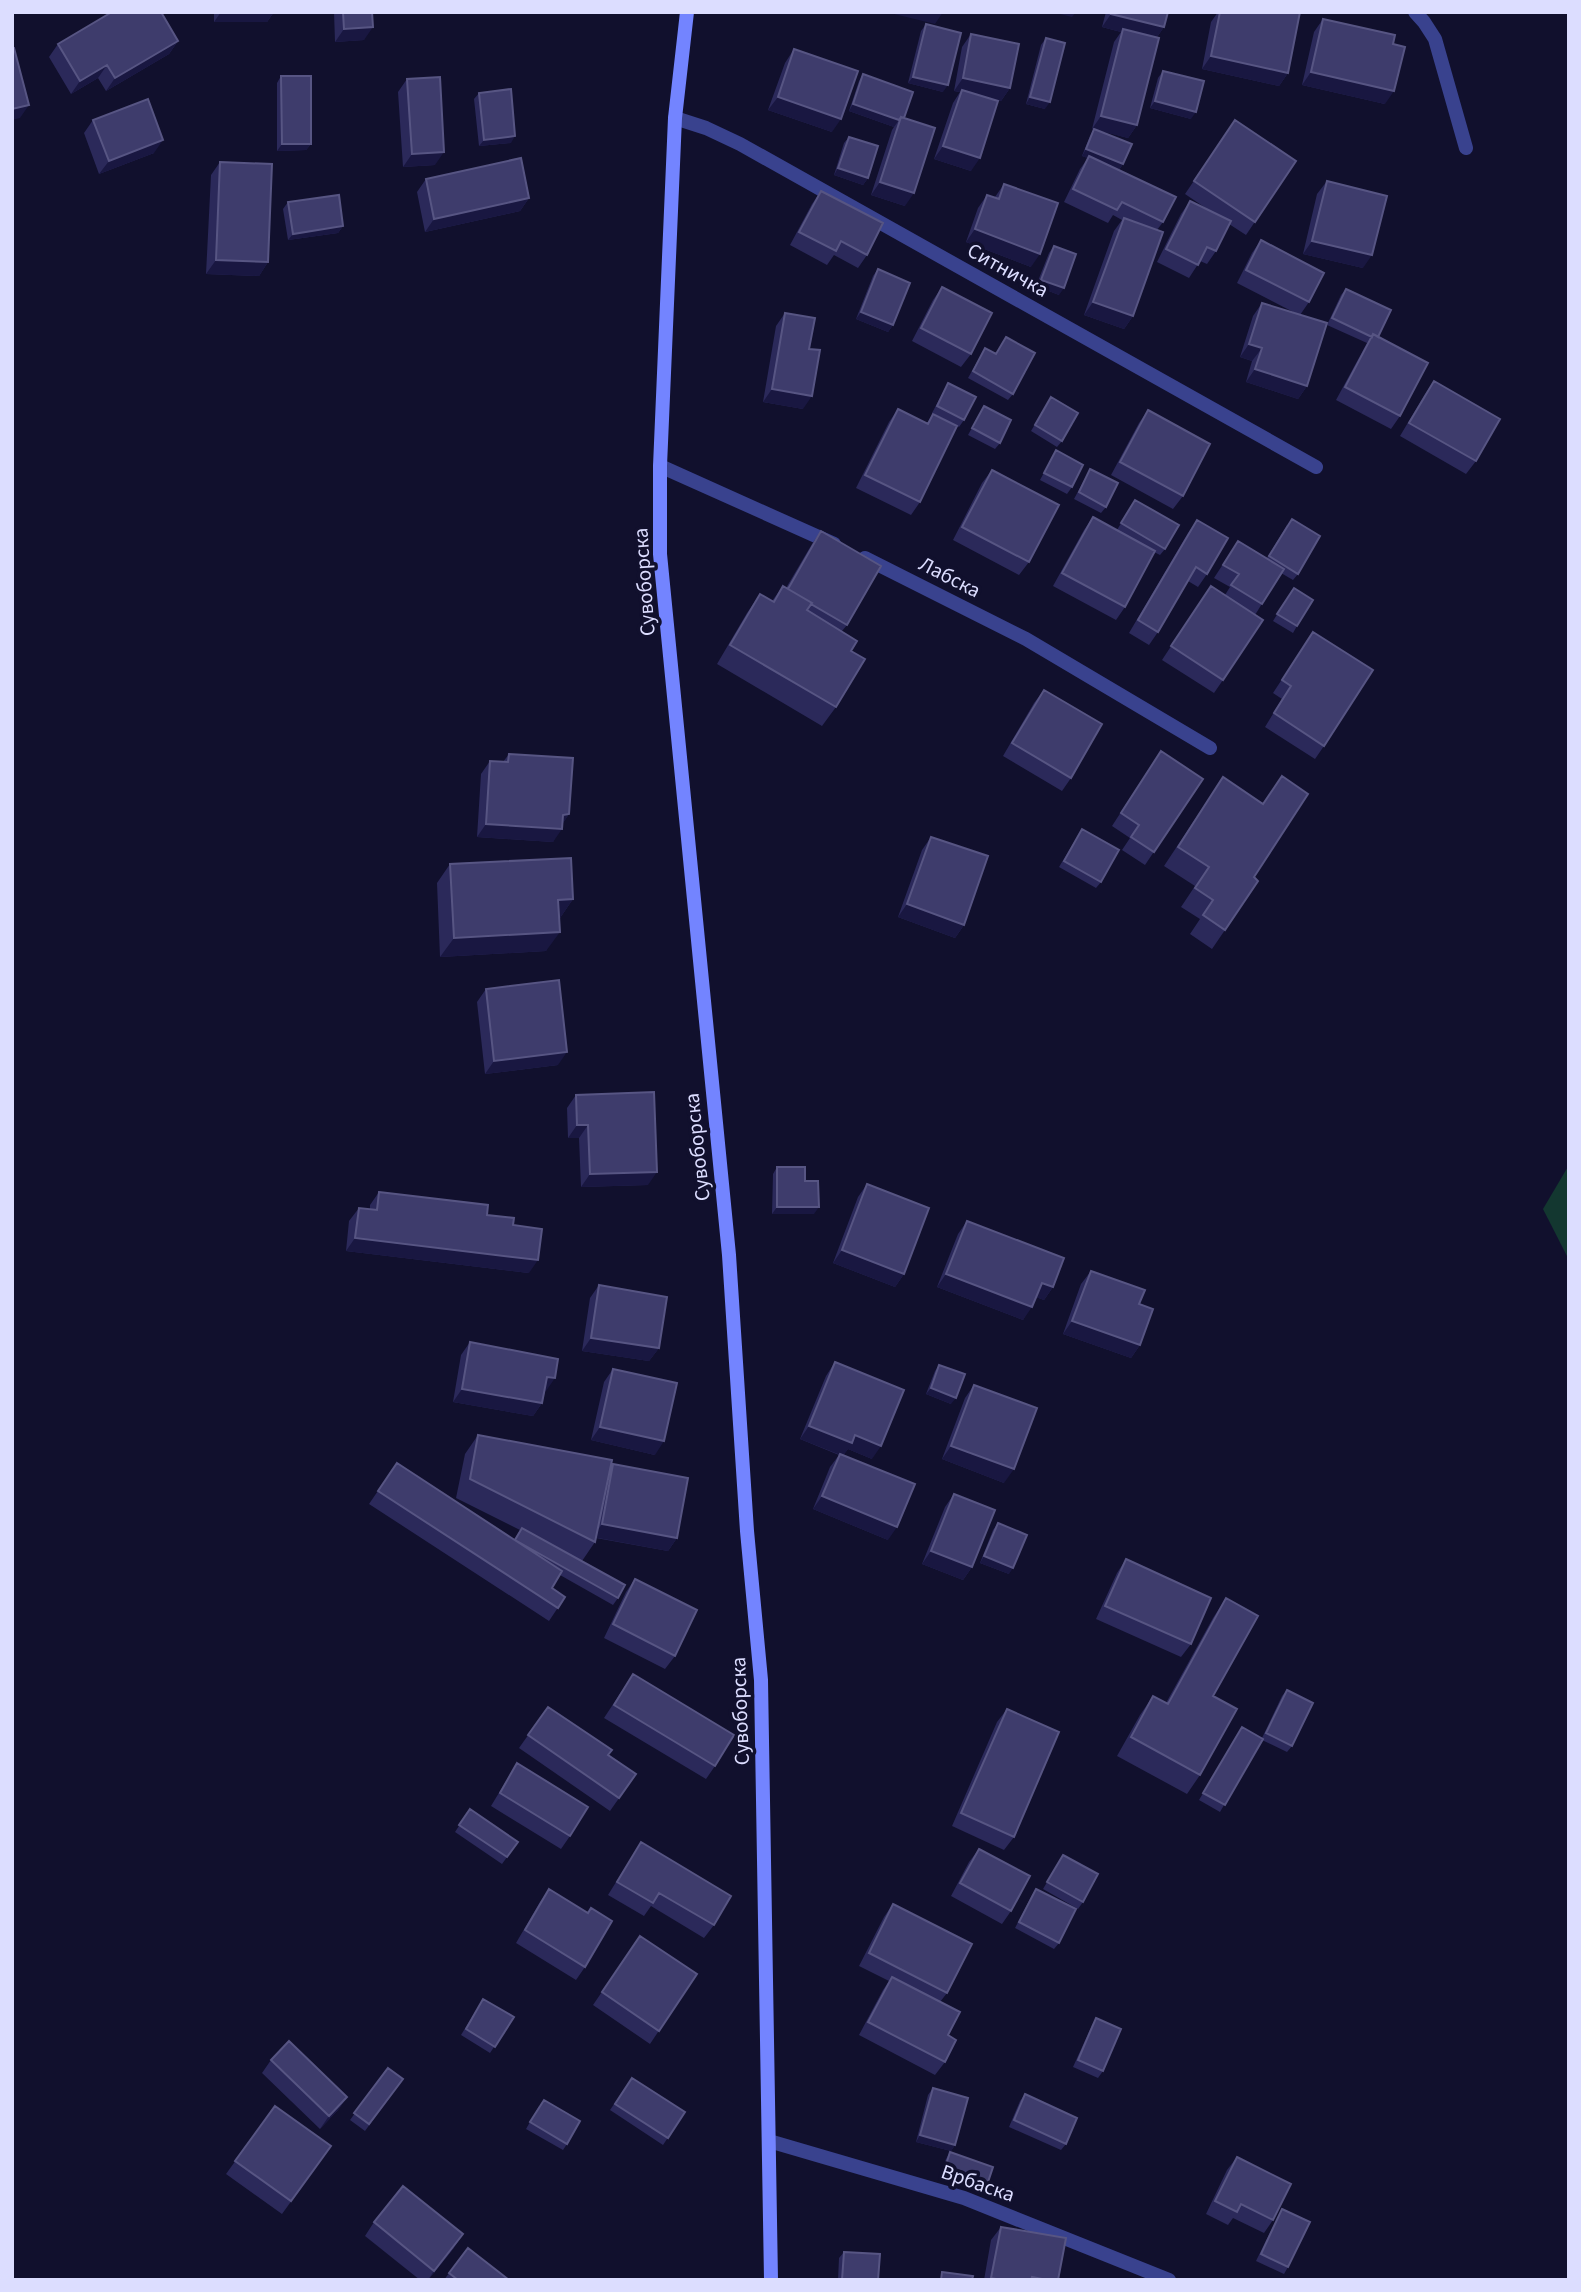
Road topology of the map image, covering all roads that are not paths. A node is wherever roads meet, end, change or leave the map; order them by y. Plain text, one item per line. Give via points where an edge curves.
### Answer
1 (687, 12) edge
2 (1415, 12) edge
3 (676, 118) junction
4 (1466, 148) dead end
5 (660, 466) junction
6 (1316, 467) dead end
7 (1210, 748) dead end
8 (769, 2141) junction
9 (771, 2280) edge
10 (1169, 2280) edge

1 - 3 main road, Сувоборска
2 - 4 street via 1435,39
3 - 5 main road, Сувоборска
3 - 6 street, Ситничка via 740,144
5 - 7 street, Лабска via 871,561 1026,639
5 - 8 main road, Сувоборска via 660,554 728,1241 761,1680
8 - 9 main road, Сувоборска
8 - 10 street, Врбаска via 964,2198

